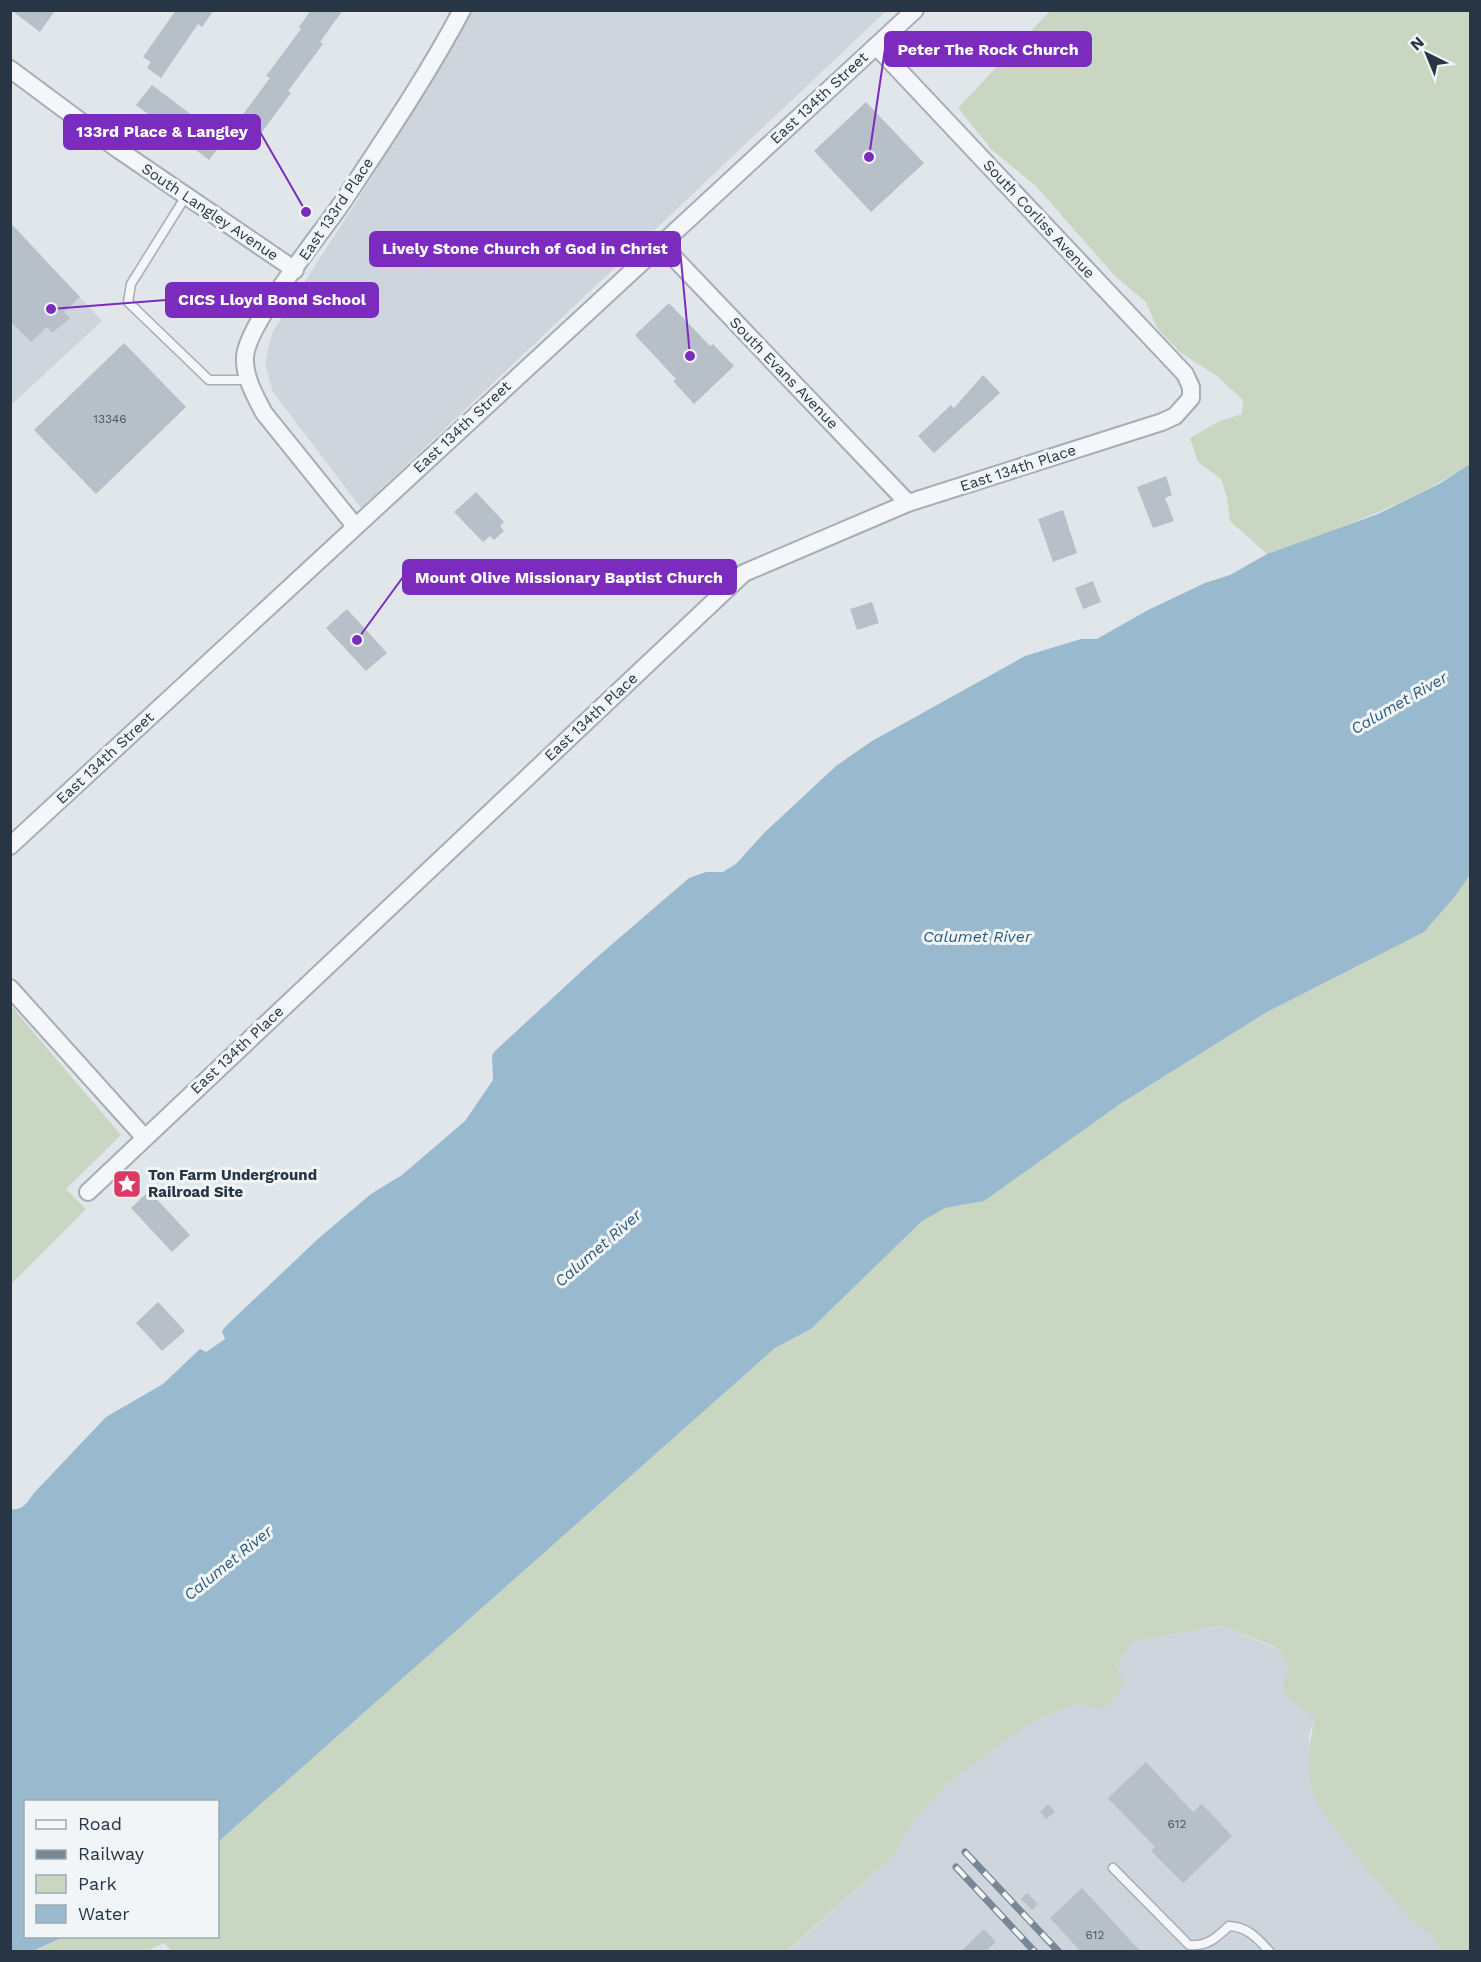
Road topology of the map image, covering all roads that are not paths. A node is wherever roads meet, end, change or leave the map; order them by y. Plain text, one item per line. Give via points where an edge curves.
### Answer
1 (462, 10) edge
2 (915, 10) edge
3 (876, 46) junction
4 (10, 69) edge
5 (186, 196) junction
6 (660, 243) junction
7 (295, 270) junction
8 (249, 380) junction
9 (1191, 398) joint
10 (908, 503) junction
11 (355, 526) junction
12 (10, 846) edge
13 (10, 988) edge
14 (144, 1137) junction
15 (88, 1192) dead end
16 (1113, 1868) dead end
17 (1270, 1952) edge

1 - 7 street, East 133rd Place via 446,41
2 - 3 street, East 134th Street
3 - 6 street, East 134th Street
3 - 9 street, South Corliss Avenue via 1185,374
4 - 5 street, South Langley Avenue
5 - 7 street, South Langley Avenue
5 - 8 lane via 131,284 128,302 209,380
6 - 10 street, South Evans Avenue
6 - 11 street, East 134th Street
7 - 8 street, East 133rd Place via 256,324 245,357
8 - 11 street, East 133rd Place via 264,413
9 - 10 street, East 134th Place via 1175,416 1162,422
10 - 14 street, East 134th Place via 744,573
11 - 12 street, East 134th Street
13 - 14 street
14 - 15 street, East 134th Place
16 - 17 lane via 1189,1945 1211,1942 1228,1926 1253,1934

